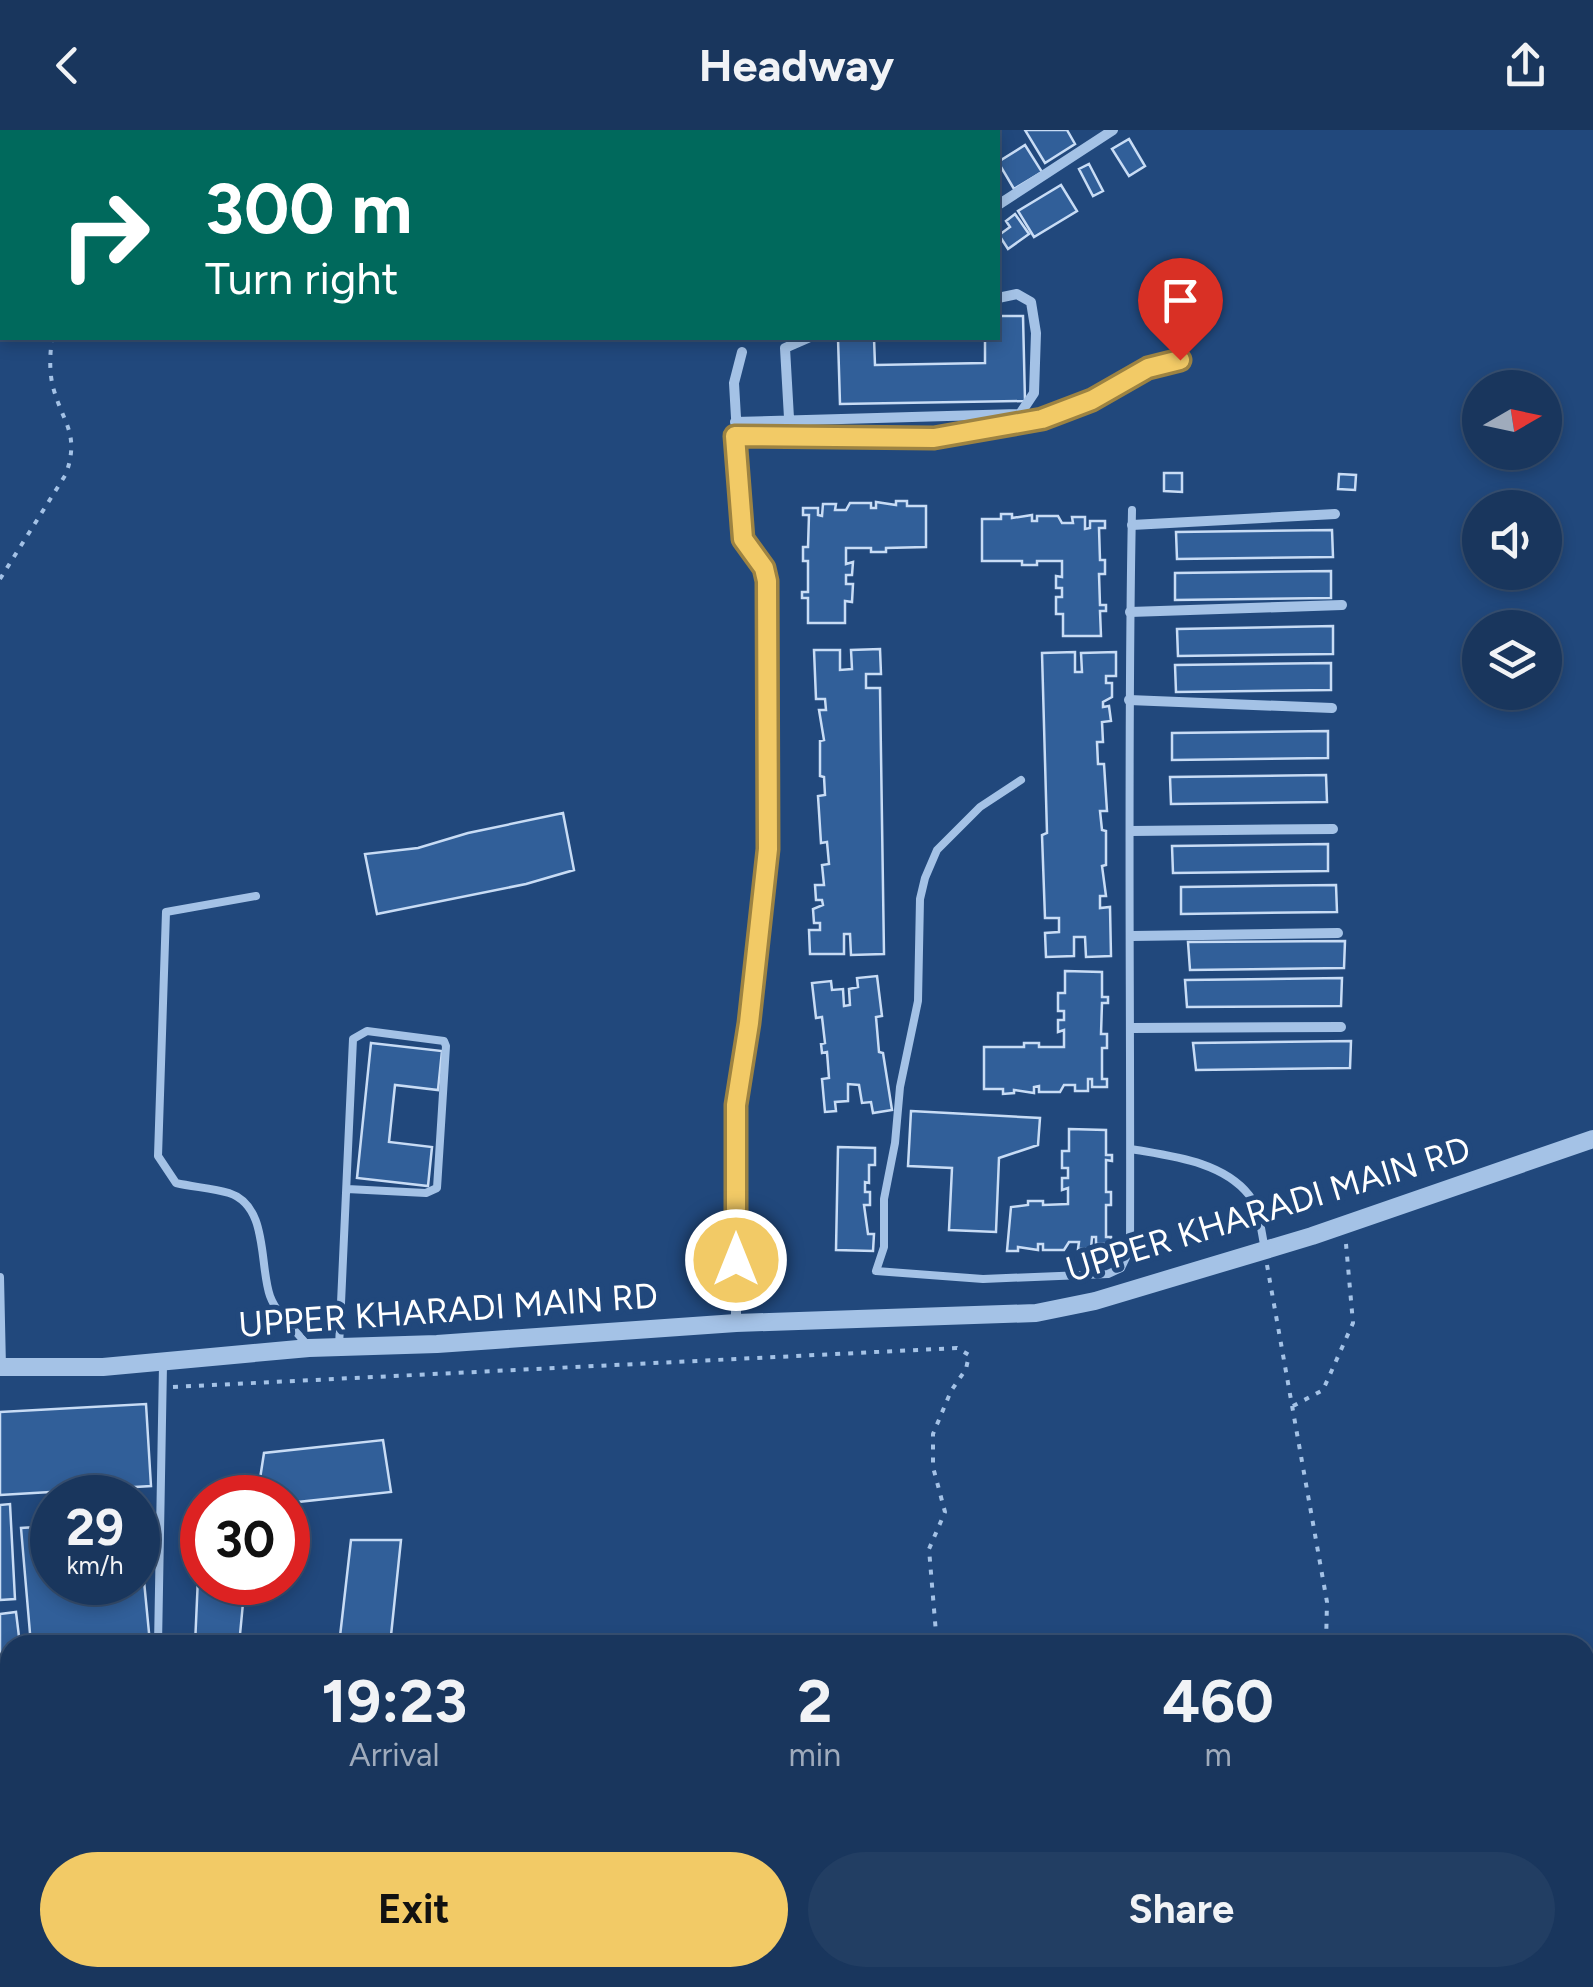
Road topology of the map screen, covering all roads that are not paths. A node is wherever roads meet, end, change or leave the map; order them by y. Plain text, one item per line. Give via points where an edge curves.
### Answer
1 (1113, 130) edge
2 (1000, 205) edge
3 (1000, 298) edge
4 (804, 340) edge
5 (742, 352) dead end
6 (1180, 360) dead end
7 (789, 418) junction
8 (734, 422) junction
9 (735, 436) junction
10 (1132, 510) dead end
11 (1335, 514) dead end
12 (1132, 526) junction
13 (1342, 605) dead end
14 (1130, 612) junction
15 (1129, 700) junction
16 (1332, 708) dead end
17 (1021, 780) dead end
18 (1333, 829) dead end
19 (1132, 831) junction
20 (256, 896) dead end
21 (1338, 933) dead end
22 (1132, 936) junction
23 (1341, 1026) dead end
24 (1131, 1028) junction
25 (1593, 1139) edge
26 (1131, 1150) junction
27 (347, 1188) junction
28 (1265, 1250) junction
29 (0, 1277) edge
30 (736, 1322) junction
31 (339, 1347) junction
32 (308, 1348) junction
33 (163, 1362) junction
34 (1, 1367) edge
35 (158, 1635) edge

1 - 2 street
3 - 7 street via 1017,294 1030,302 1036,333 1034,393 1020,414
4 - 7 street via 786,348
5 - 8 street
6 - 9 street via 1148,368 1042,419 934,438
7 - 8 street
8 - 9 street
9 - 30 street via 743,539 767,581 768,681 768,849 736,1105
10 - 12 lane
11 - 12 street
12 - 14 lane
13 - 14 street
14 - 15 lane
15 - 16 street
15 - 19 lane
17 - 26 lane via 980,807 937,850 924,878 918,1001 876,1272 983,1278 1108,1274 1120,1268 1130,1249
18 - 19 street
19 - 22 lane
20 - 32 lane via 166,912 158,1156 176,1184 245,1202 259,1232 268,1292
21 - 22 street
22 - 24 lane
23 - 24 street
24 - 26 lane
25 - 28 street, UPPER KHARADI MAIN RD
26 - 28 lane via 1181,1158 1230,1179 1249,1195
27 - 27 lane via 353,1039 366,1031 444,1041 438,1188
27 - 31 lane
28 - 30 street, UPPER KHARADI MAIN RD via 1036,1313
29 - 34 lane
30 - 31 street, UPPER KHARADI MAIN RD
31 - 32 street, UPPER KHARADI MAIN RD
32 - 33 street, UPPER KHARADI MAIN RD
33 - 34 street, UPPER KHARADI MAIN RD
33 - 35 lane

